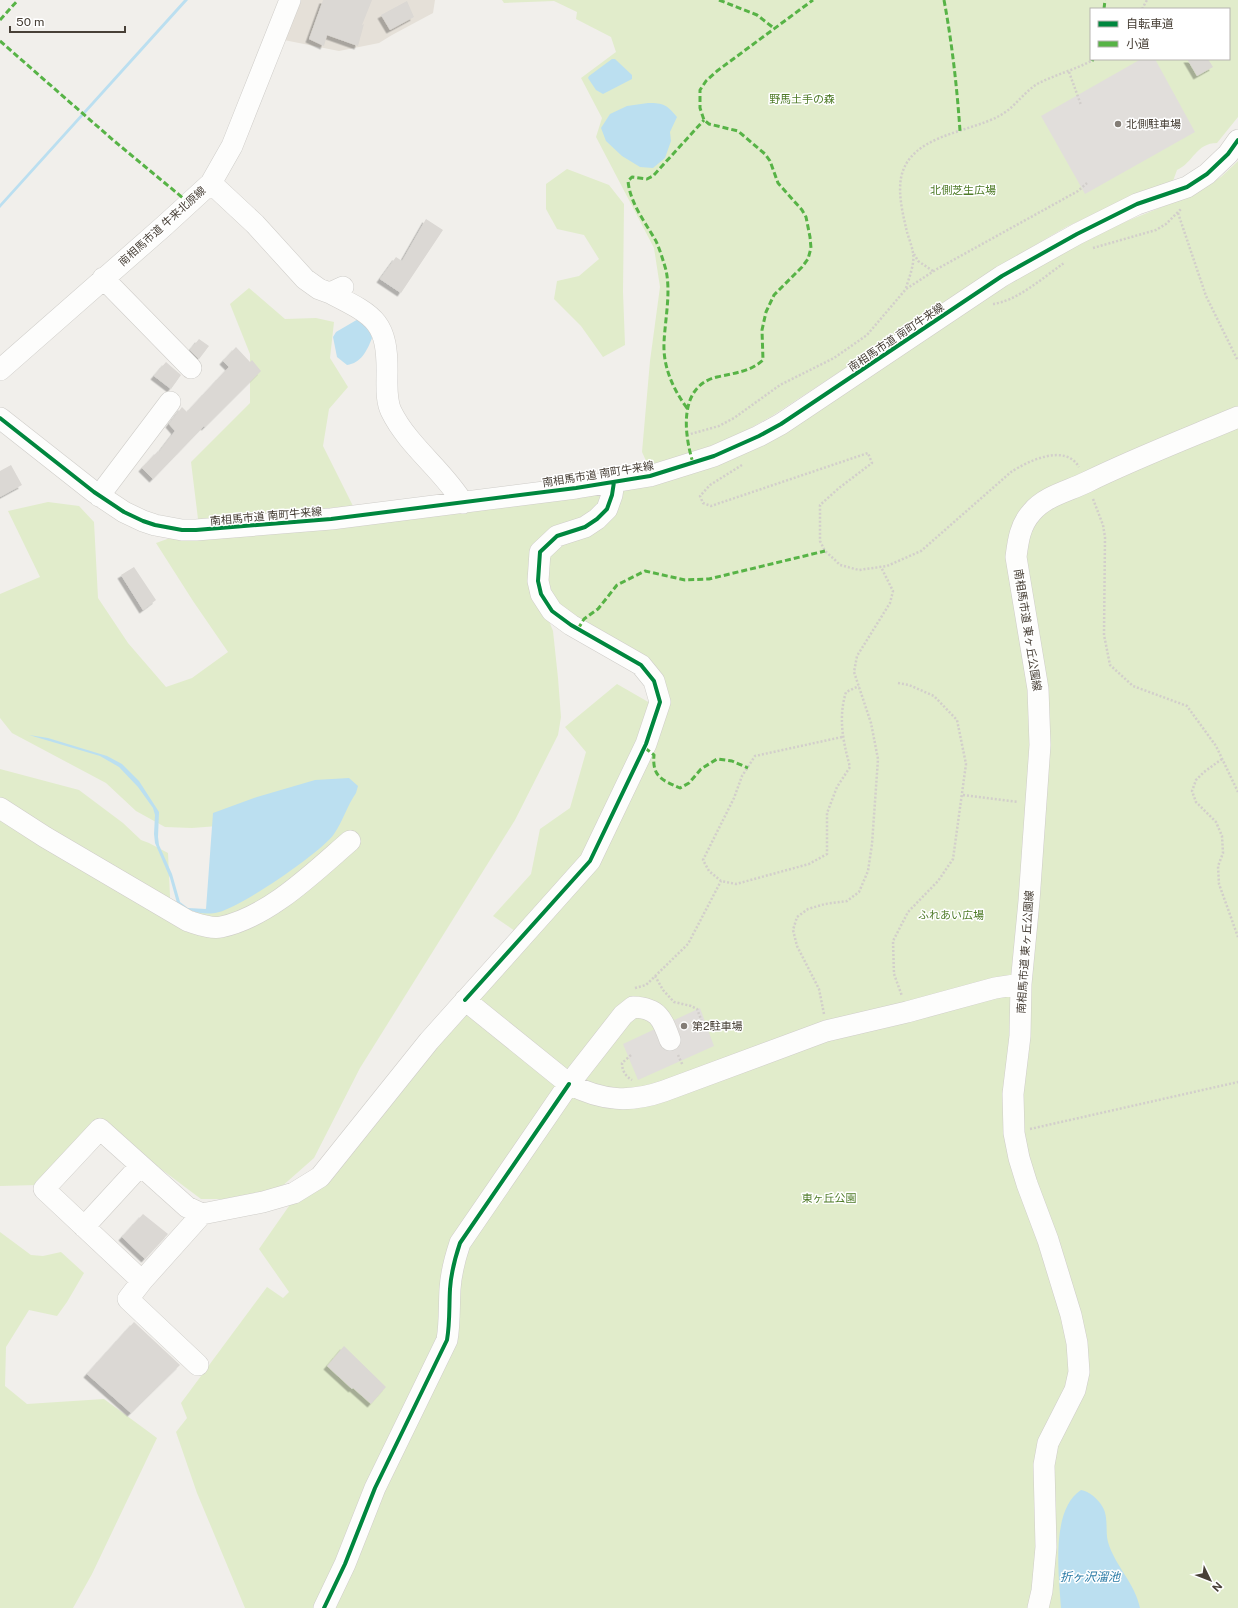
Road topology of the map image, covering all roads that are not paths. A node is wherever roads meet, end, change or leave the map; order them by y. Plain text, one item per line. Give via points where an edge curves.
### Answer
1 (290, 0) edge
2 (1238, 140) edge
3 (211, 183) junction
4 (103, 278) junction
5 (191, 368) dead end
6 (0, 370) edge
7 (170, 402) dead end
8 (1238, 417) edge
9 (0, 418) edge
10 (614, 482) junction
11 (99, 496) junction
12 (463, 502) junction
13 (0, 808) edge
14 (350, 841) dead end
15 (1021, 984) junction
16 (466, 1000) junction
17 (670, 1040) dead end
18 (570, 1084) junction
19 (140, 1166) junction
20 (202, 1214) junction
21 (84, 1227) junction
22 (142, 1281) junction
23 (198, 1364) dead end
24 (324, 1608) edge
25 (1038, 1608) edge

1 - 3 street, 南相馬市道 牛来北原線 via 232,146
2 - 10 street, 南相馬市道 南町牛来線 via 1228,154 1207,174 1186,187 1137,204 1002,276 781,424 694,463 650,476
3 - 4 street, 南相馬市道 牛来北原線
3 - 12 street via 255,224 305,279 319,289 337,290 379,325 388,356 387,399 391,410 410,439
4 - 5 street
4 - 6 street, 南相馬市道 牛来北原線
7 - 11 street
8 - 15 street, 南相馬市道 東ヶ丘公園線 via 1096,477 1042,503 1024,523 1018,540 1016,558 1034,658 1040,711 1040,744
9 - 11 street, 南相馬市道 南町牛来線
10 - 12 street, 南相馬市道 南町牛来線
10 - 16 street via 607,509 597,519 557,536 540,552 538,581 541,594 552,611 571,625 642,665 654,681 660,702 644,748 590,861
11 - 12 street, 南相馬市道 南町牛来線 via 143,521 176,529 196,530 331,519
13 - 14 street via 188,921 220,927 252,916 293,890
15 - 18 street via 995,988 907,1012 826,1030 646,1098 611,1098 582,1091
15 - 25 street, 南相馬市道 東ヶ丘公園線 via 1020,1036 1013,1094 1014,1133 1027,1184 1048,1240 1071,1315 1077,1343 1079,1372 1075,1390 1048,1443 1044,1466 1046,1547
16 - 18 street
16 - 20 street via 429,1041 320,1177 294,1193
17 - 18 street via 656,1012 633,1007 616,1024
18 - 24 street via 460,1243 454,1260 450,1289 447,1340 375,1488 345,1564
19 - 20 street via 187,1207
19 - 21 street
19 - 21 street via 100,1129 44,1189
20 - 22 street
21 - 22 street
22 - 23 street via 128,1299

